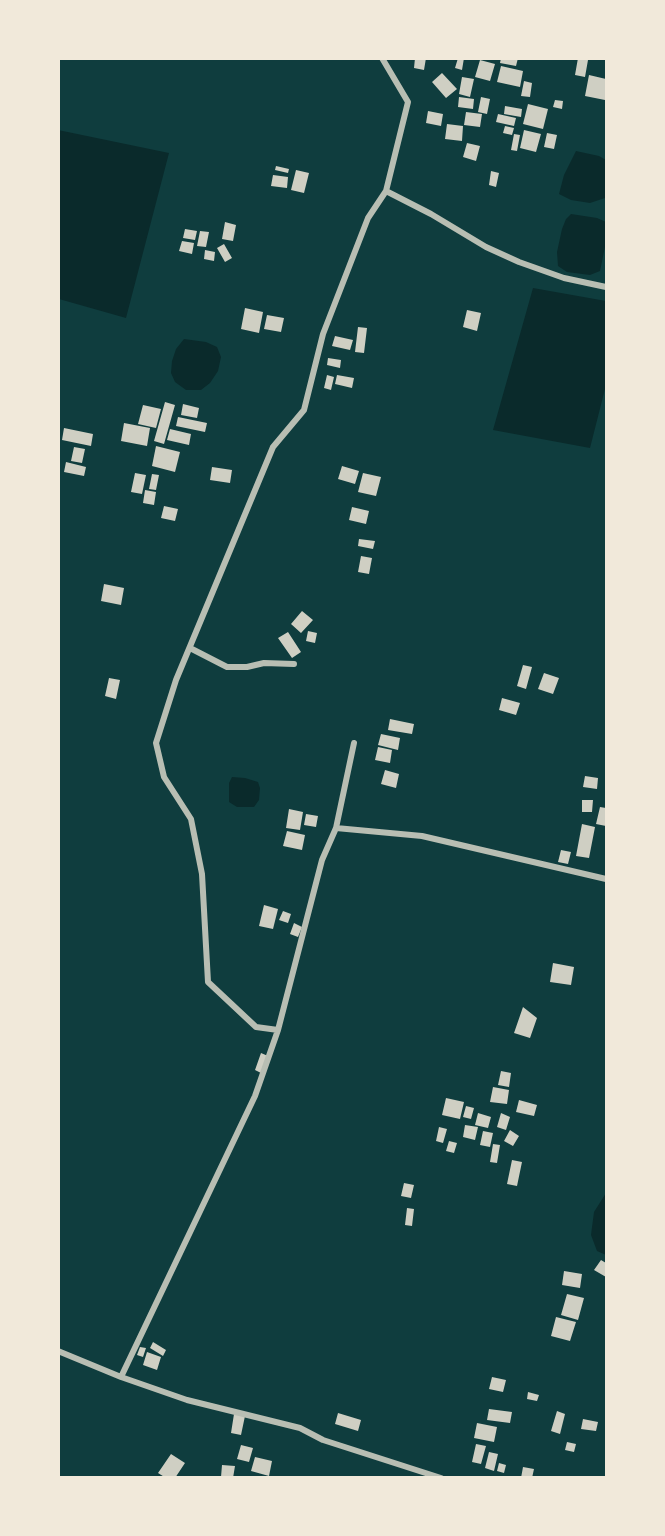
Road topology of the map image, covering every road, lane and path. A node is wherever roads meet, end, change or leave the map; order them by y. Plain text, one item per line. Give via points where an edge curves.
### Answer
1 (382, 58) edge
2 (386, 190) junction
3 (606, 287) edge
4 (190, 648) junction
5 (294, 664) dead end
6 (354, 742) dead end
7 (336, 828) junction
8 (606, 879) edge
9 (278, 1030) junction
10 (58, 1351) edge
11 (121, 1377) junction
12 (441, 1478) edge

1 - 2 street via 408,102
2 - 3 street via 519,262
2 - 4 street via 368,218 323,334 304,410 273,447
4 - 5 street via 227,667
4 - 9 street via 156,743 164,777 191,819 201,874 208,982 256,1027
6 - 7 street
7 - 8 street via 422,836
7 - 9 street via 322,860
9 - 11 street via 255,1096
10 - 11 street
11 - 12 street via 187,1400 300,1428 323,1440

